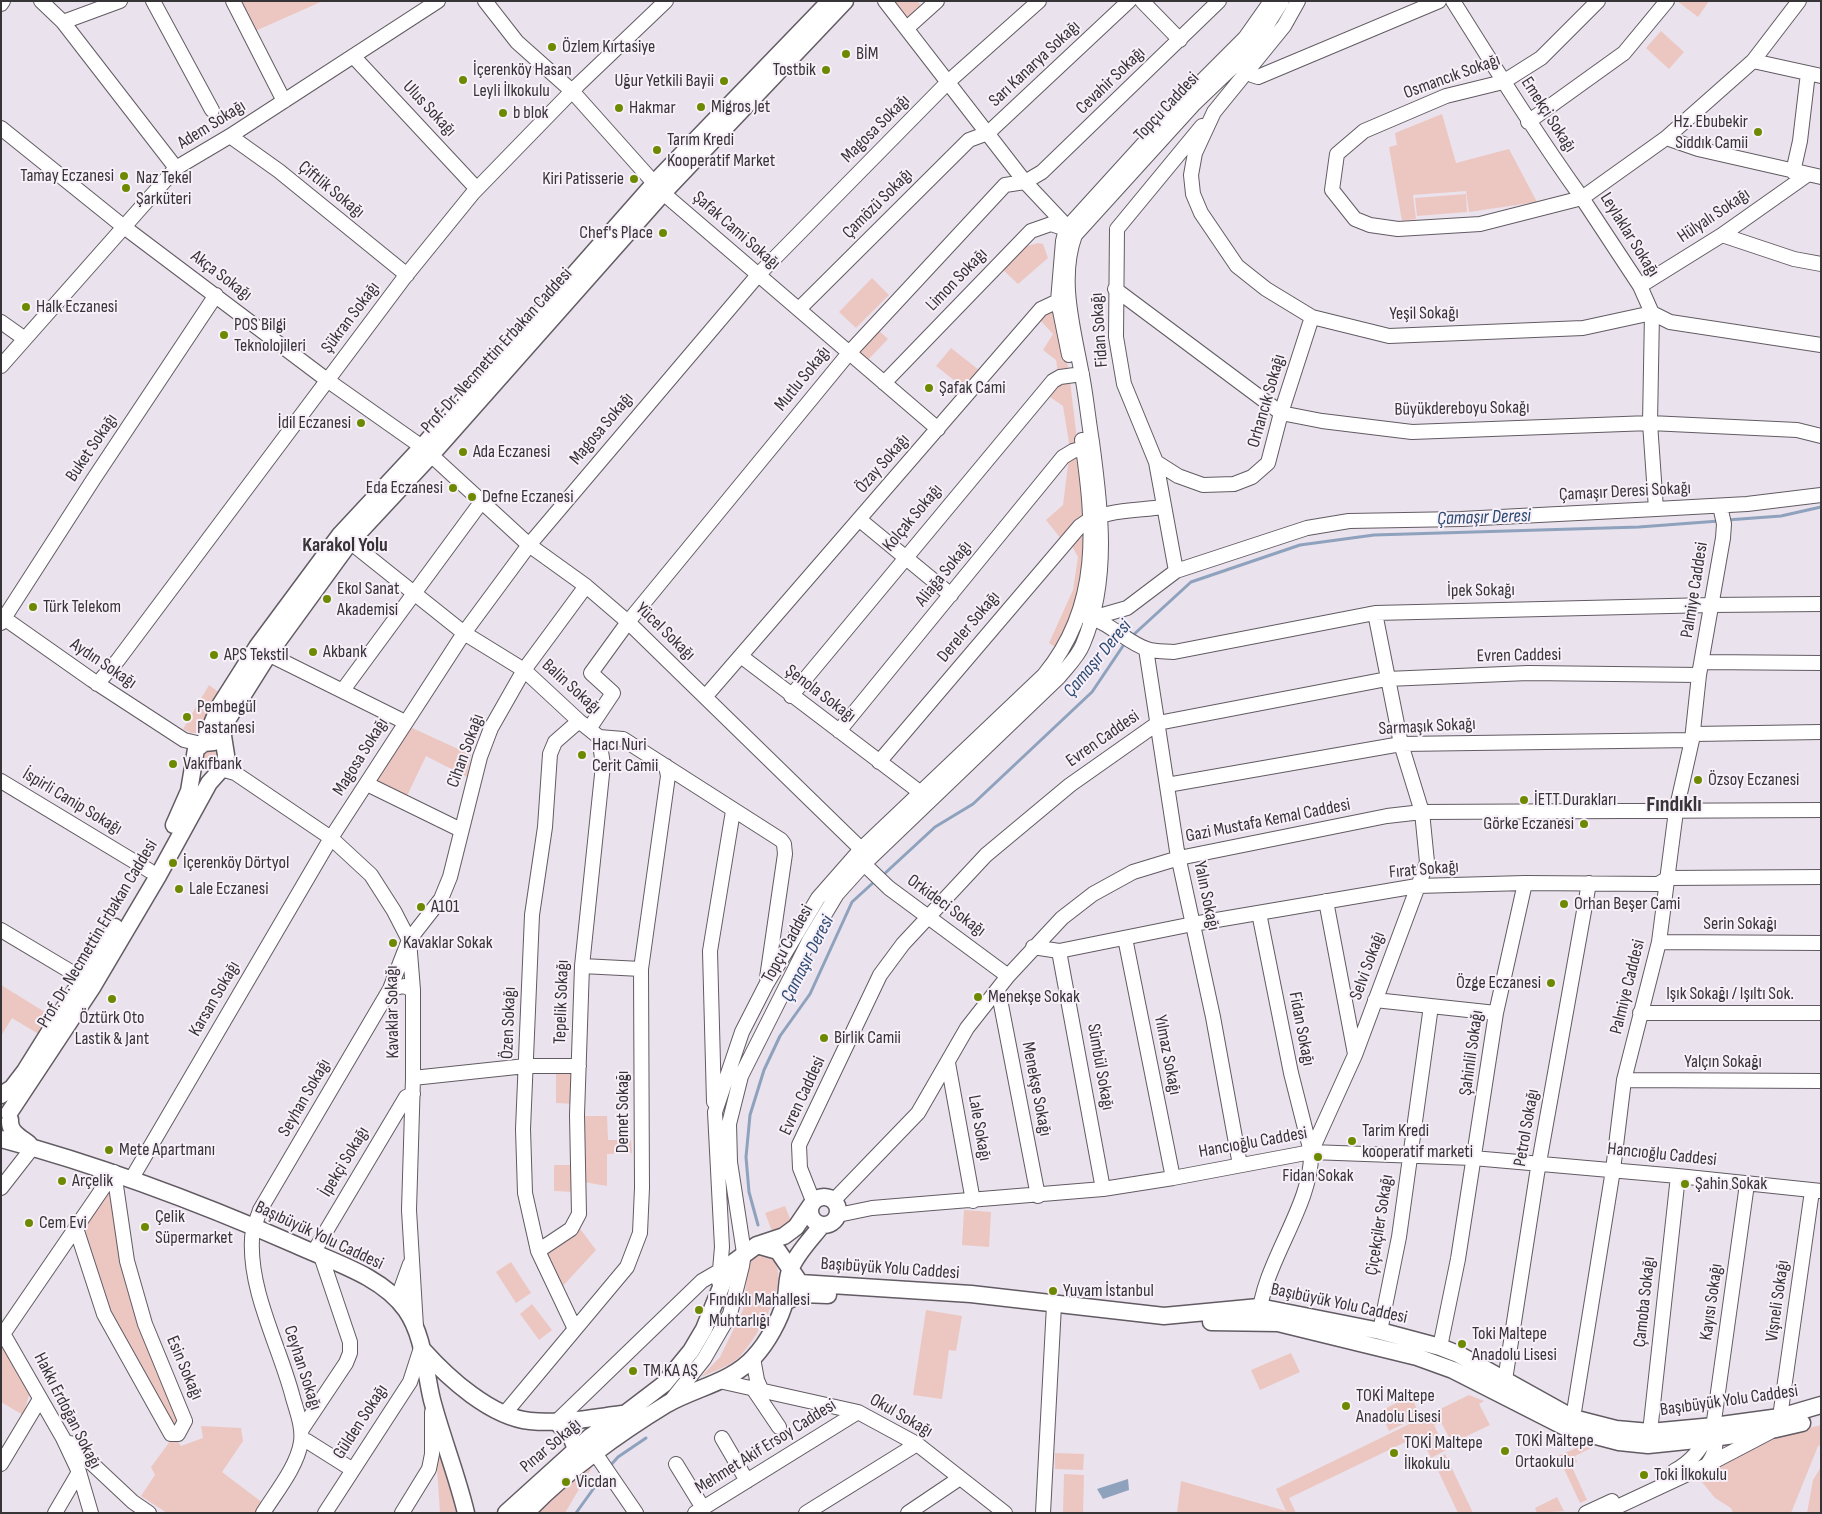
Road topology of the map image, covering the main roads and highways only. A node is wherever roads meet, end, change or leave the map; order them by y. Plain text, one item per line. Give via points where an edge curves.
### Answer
1 (830, 1) edge
2 (845, 1) edge
3 (659, 188) junction
4 (427, 451) junction
5 (198, 750) junction
6 (225, 766) junction
7 (1, 1095) edge
8 (7, 1112) edge
9 (1, 1137) edge
10 (33, 1147) junction
11 (826, 1203) junction
12 (822, 1225) junction
13 (750, 1249) junction
14 (791, 1268) junction
15 (785, 1302) junction
16 (1053, 1309) junction
17 (1259, 1314) junction
18 (421, 1348) junction
19 (1821, 1405) edge
20 (626, 1414) junction
21 (1821, 1417) edge
22 (556, 1422) junction
23 (1778, 1423) junction
24 (1712, 1435) junction
25 (576, 1449) junction
26 (558, 1483) junction
27 (467, 1512) edge
28 (506, 1513) edge
29 (526, 1513) edge

1 - 3 main road, Prof. Dr. Necmettin Erbakan Caddesi
2 - 3 main road, Prof. Dr. Necmettin Erbakan Caddesi
3 - 4 main road, Prof. Dr. Necmettin Erbakan Caddesi
4 - 5 main road, Prof. Dr. Necmettin Erbakan Caddesi via 340,535 300,586 219,707
4 - 6 main road, Prof. Dr. Necmettin Erbakan Caddesi via 350,542 270,652 224,725
5 - 6 main road via 218,743
5 - 6 main road via 202,772
5 - 7 main road, Prof. Dr. Necmettin Erbakan Caddesi via 185,802 150,871 25,1071 12,1088
6 - 8 main road, Prof. Dr. Necmettin Erbakan Caddesi via 93,986
8 - 9 main road, Prof. Dr. Necmettin Erbakan Caddesi via 6,1131
8 - 10 main road via 13,1132
9 - 10 main road, Başıbüyük Yolu Caddesi
10 - 18 main road, Başıbüyük Yolu Caddesi via 132,1178 254,1226 375,1282 397,1300 416,1328
11 - 12 main road via 831,1223
11 - 12 main road via 812,1218
11 - 13 main road via 790,1231
12 - 14 main road
13 - 14 main road, Başıbüyük Yolu Caddesi via 778,1252
13 - 20 main road via 730,1265 704,1329 691,1351 664,1384
14 - 15 main road
14 - 16 main road, Başıbüyük Yolu Caddesi via 800,1283 971,1294
15 - 16 main road, Başıbüyük Yolu Caddesi via 801,1294 902,1297
15 - 26 main road via 753,1358 719,1381 669,1403 595,1453
16 - 17 main road, Başıbüyük Yolu Caddesi via 1163,1322
17 - 24 main road, Başıbüyük Yolu Caddesi via 1380,1332 1440,1347 1574,1418 1616,1430
17 - 24 main road, Başıbüyük Yolu Caddesi via 1278,1322 1430,1361 1569,1429 1592,1437 1648,1445
18 - 22 main road, Başıbüyük Yolu Caddesi via 465,1390 505,1413 528,1421
18 - 27 main road via 433,1401
19 - 23 main road, Başıbüyük Yolu Caddesi
20 - 22 main road, Başıbüyük Yolu Caddesi
20 - 25 main road, Pınar Sokağı
21 - 23 main road, Başıbüyük Yolu Caddesi
22 - 25 main road via 570,1434
23 - 24 main road, Başıbüyük Yolu Caddesi
25 - 26 main road via 570,1467
25 - 28 main road, Pınar Sokağı
26 - 29 main road

